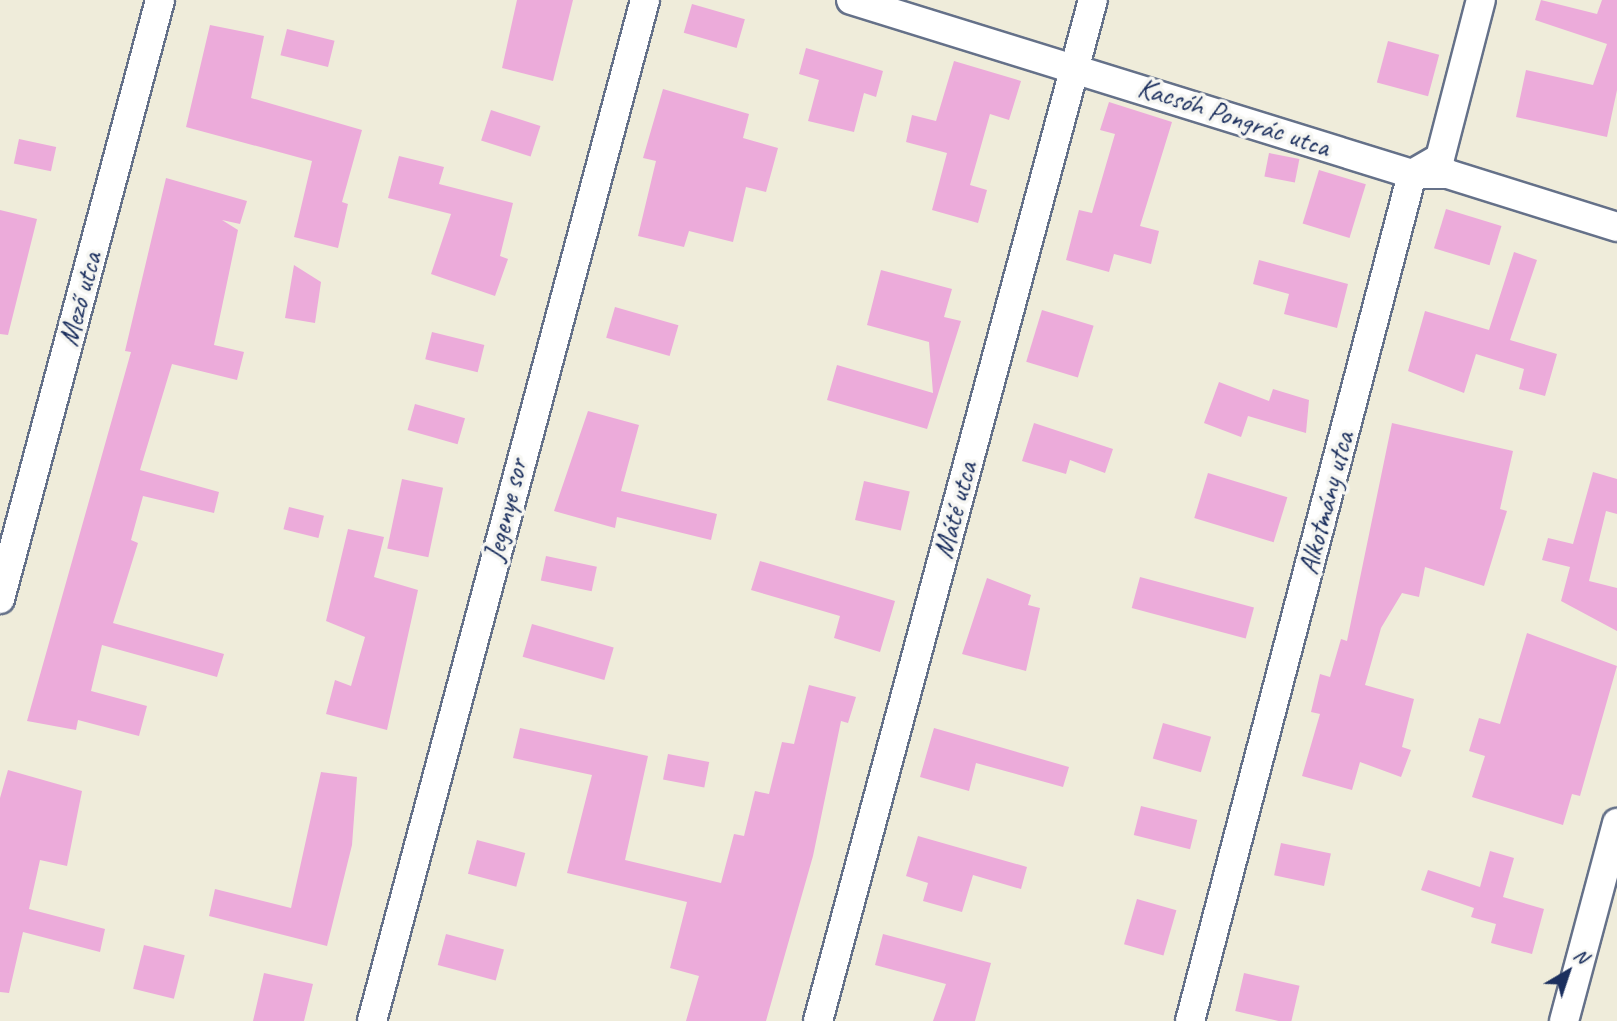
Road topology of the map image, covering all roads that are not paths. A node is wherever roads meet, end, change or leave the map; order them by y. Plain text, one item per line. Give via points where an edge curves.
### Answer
1 (160, 0) edge
2 (645, 0) edge
3 (851, 0) edge
4 (1093, 0) edge
5 (1481, 0) edge
6 (1075, 66) junction
7 (1412, 174) junction
8 (1617, 227) edge
9 (0, 599) edge
10 (1617, 823) edge
11 (372, 1021) edge
12 (818, 1021) edge
13 (1190, 1021) edge
14 (1564, 1021) edge

1 - 9 street, Mező utca
2 - 11 street, Jegenye sor
3 - 6 street, Kacsóh Pongrác utca
4 - 6 street, Máté utca
5 - 7 street via 1440,159
6 - 7 street, Kacsóh Pongrác utca
6 - 12 street, Máté utca
7 - 8 street, Kacsóh Pongrác utca via 1448,174
7 - 13 street, Alkotmány utca
10 - 14 street

